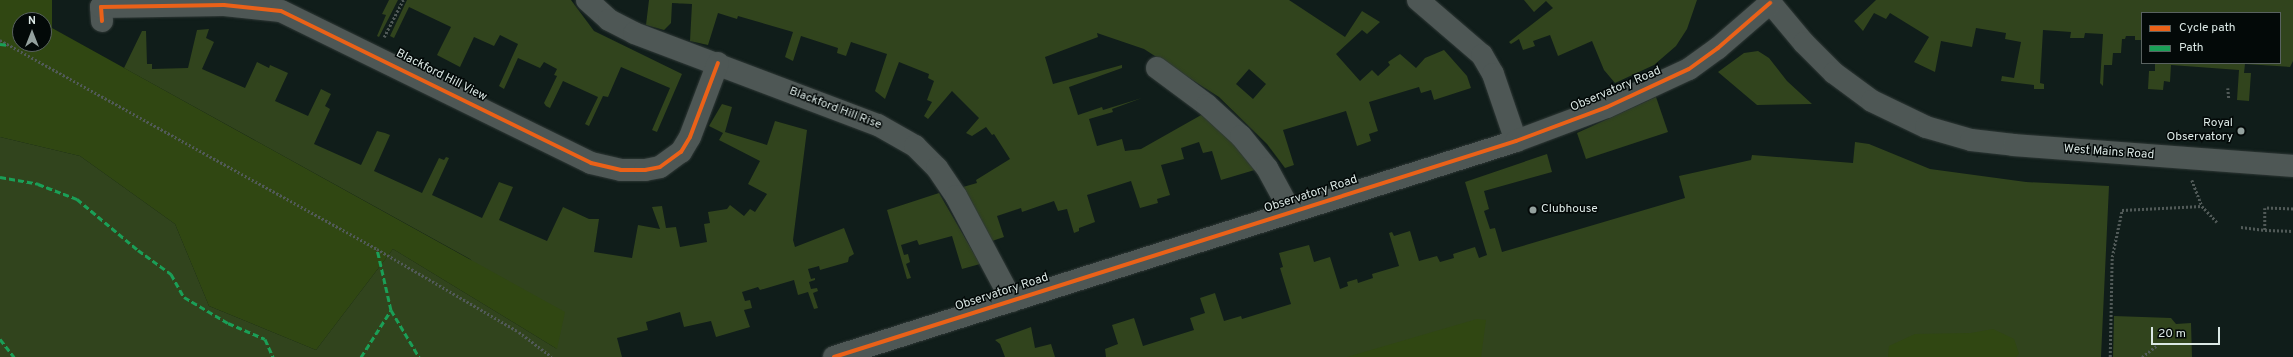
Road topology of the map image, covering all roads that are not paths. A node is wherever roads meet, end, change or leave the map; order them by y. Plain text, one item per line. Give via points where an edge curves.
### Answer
1 (587, 0) edge
2 (1418, 0) edge
3 (1769, 1) edge
4 (102, 20) dead end
5 (718, 63) junction
6 (1156, 68) dead end
7 (1516, 142) junction
8 (2293, 166) edge
9 (1291, 212) junction
10 (1012, 301) junction
11 (834, 357) edge

1 - 5 street, Blackford Hill Rise via 603,16 622,28
2 - 7 street via 1482,55 1493,74
3 - 7 street, Observatory Road via 1718,48 1689,69 1607,107
3 - 8 street, West Mains Road via 1834,73 1872,101 1926,127 1971,140 2014,145
4 - 5 street, Blackford Hill View via 101,7 224,5 265,7 281,11 591,163 628,171 660,167 681,152 690,137
5 - 10 street, Blackford Hill Rise via 878,125 915,146 937,168 956,196
6 - 9 street via 1207,105 1241,136 1267,168
7 - 9 street, Observatory Road
9 - 10 street, Observatory Road
10 - 11 street, Observatory Road

